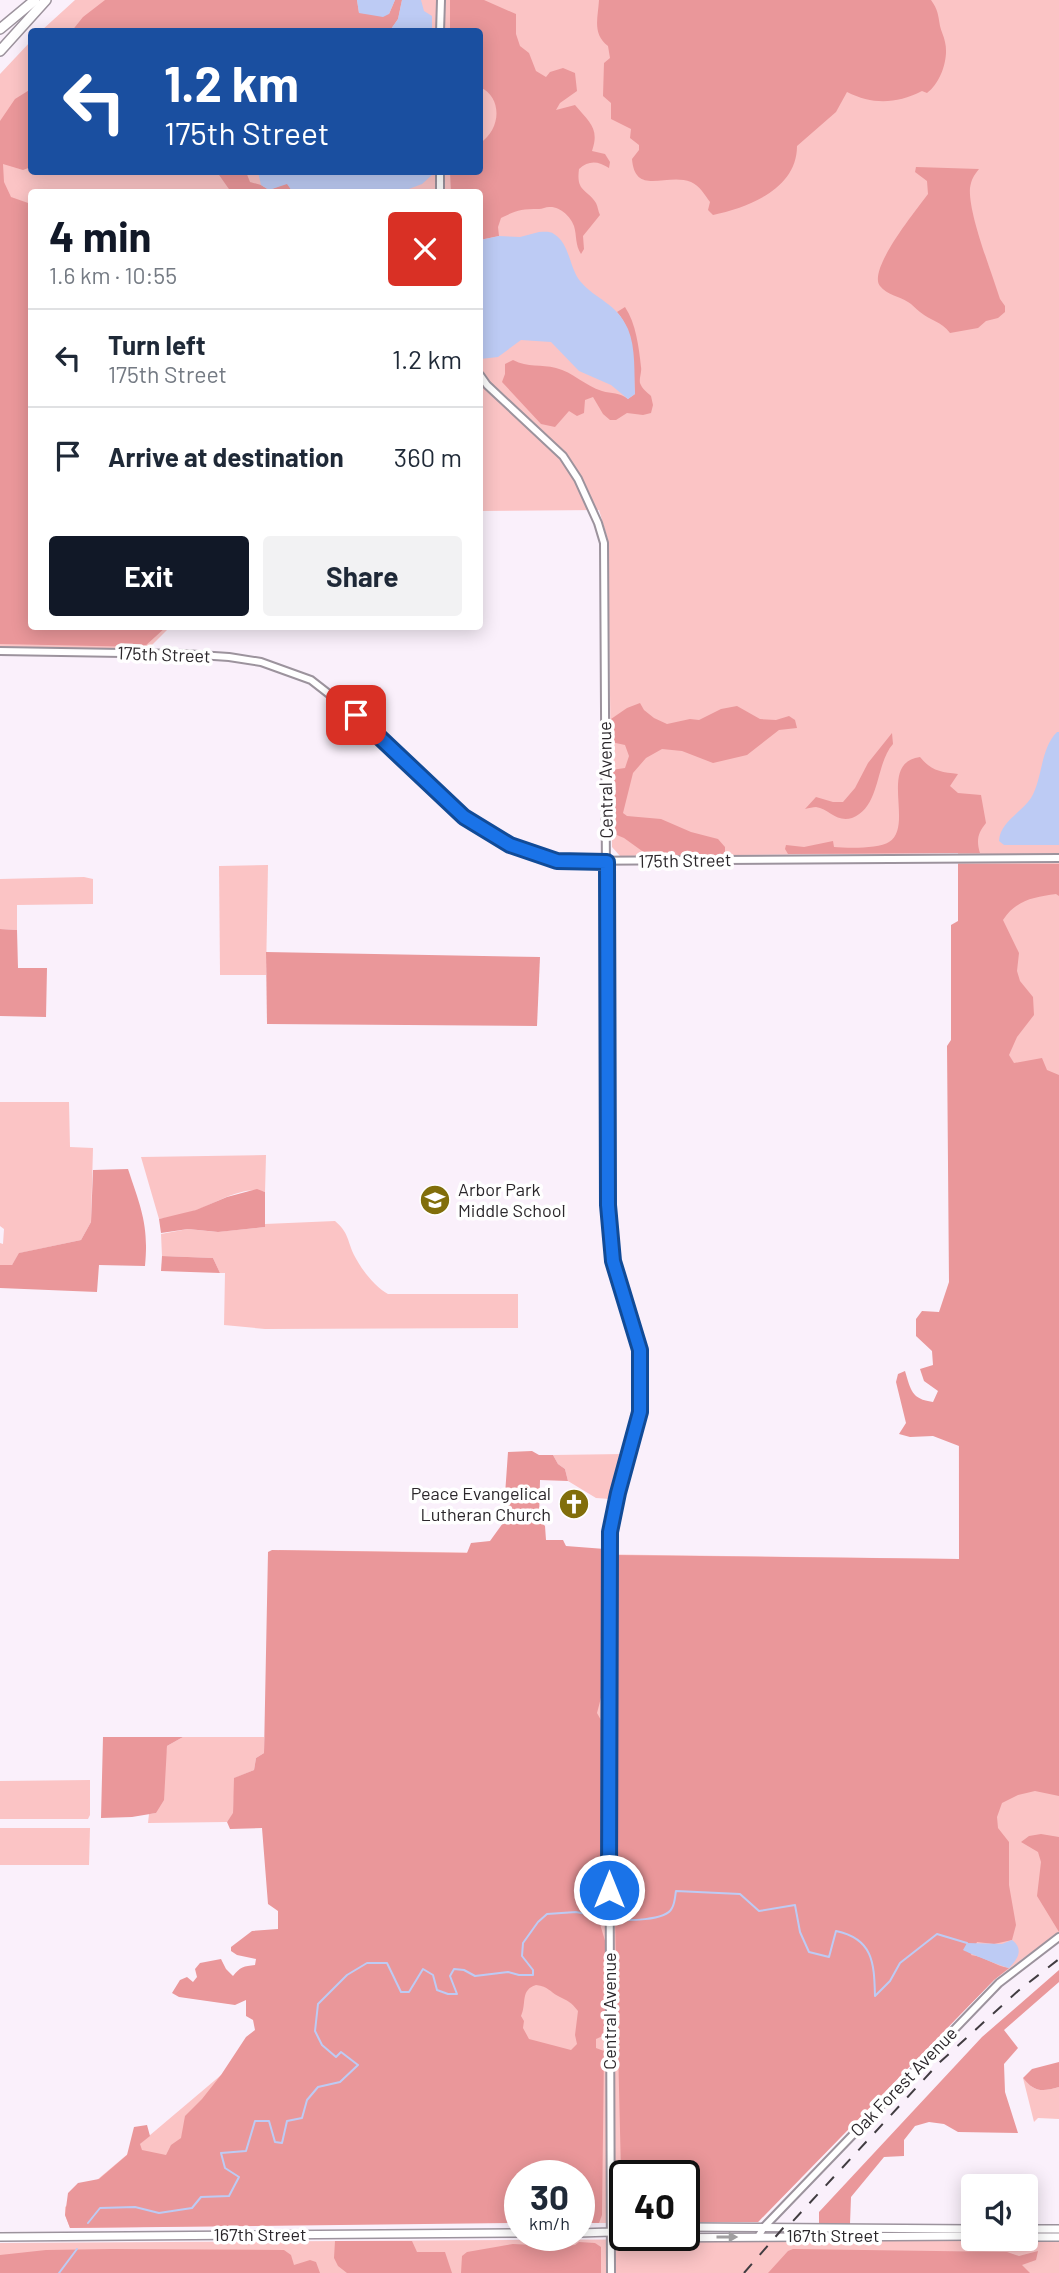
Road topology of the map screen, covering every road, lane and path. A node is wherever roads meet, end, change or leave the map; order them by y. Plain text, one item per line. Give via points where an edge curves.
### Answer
1 (35, 0) edge
2 (46, 0) edge
3 (441, 0) edge
4 (440, 28) edge
5 (0, 29) edge
6 (0, 51) edge
7 (483, 379) edge
8 (0, 651) edge
9 (1059, 858) edge
10 (607, 862) junction
11 (1059, 1937) edge
12 (611, 2160) edge
13 (700, 2227) edge
14 (764, 2227) junction
15 (961, 2229) edge
16 (1038, 2229) edge
17 (1059, 2229) edge
18 (504, 2233) edge
19 (758, 2236) junction
20 (961, 2236) edge
21 (0, 2237) edge
22 (700, 2237) edge
23 (1038, 2237) edge
24 (1059, 2237) edge
25 (611, 2251) edge
26 (611, 2273) edge

1 - 5 highway
2 - 6 highway
3 - 4 street
7 - 10 street, Central Avenue via 563,456 578,479 604,543
8 - 10 street, 175th Street via 184,654 274,667 311,680 356,715 464,817 510,845 557,861
9 - 10 street, 175th Street
10 - 12 street, Central Avenue via 608,1205 613,1261 640,1350 640,1412 610,1532
11 - 14 street, Oak Forest Avenue via 999,1983
13 - 14 main road, 167th Street
14 - 15 main road, 167th Street
14 - 19 street, Oak Forest Avenue
16 - 17 main road
18 - 21 main road, 167th Street
19 - 20 main road, 167th Street
22 -> 19 main road, 167th Street
23 - 24 main road
25 - 26 street, Central Avenue

